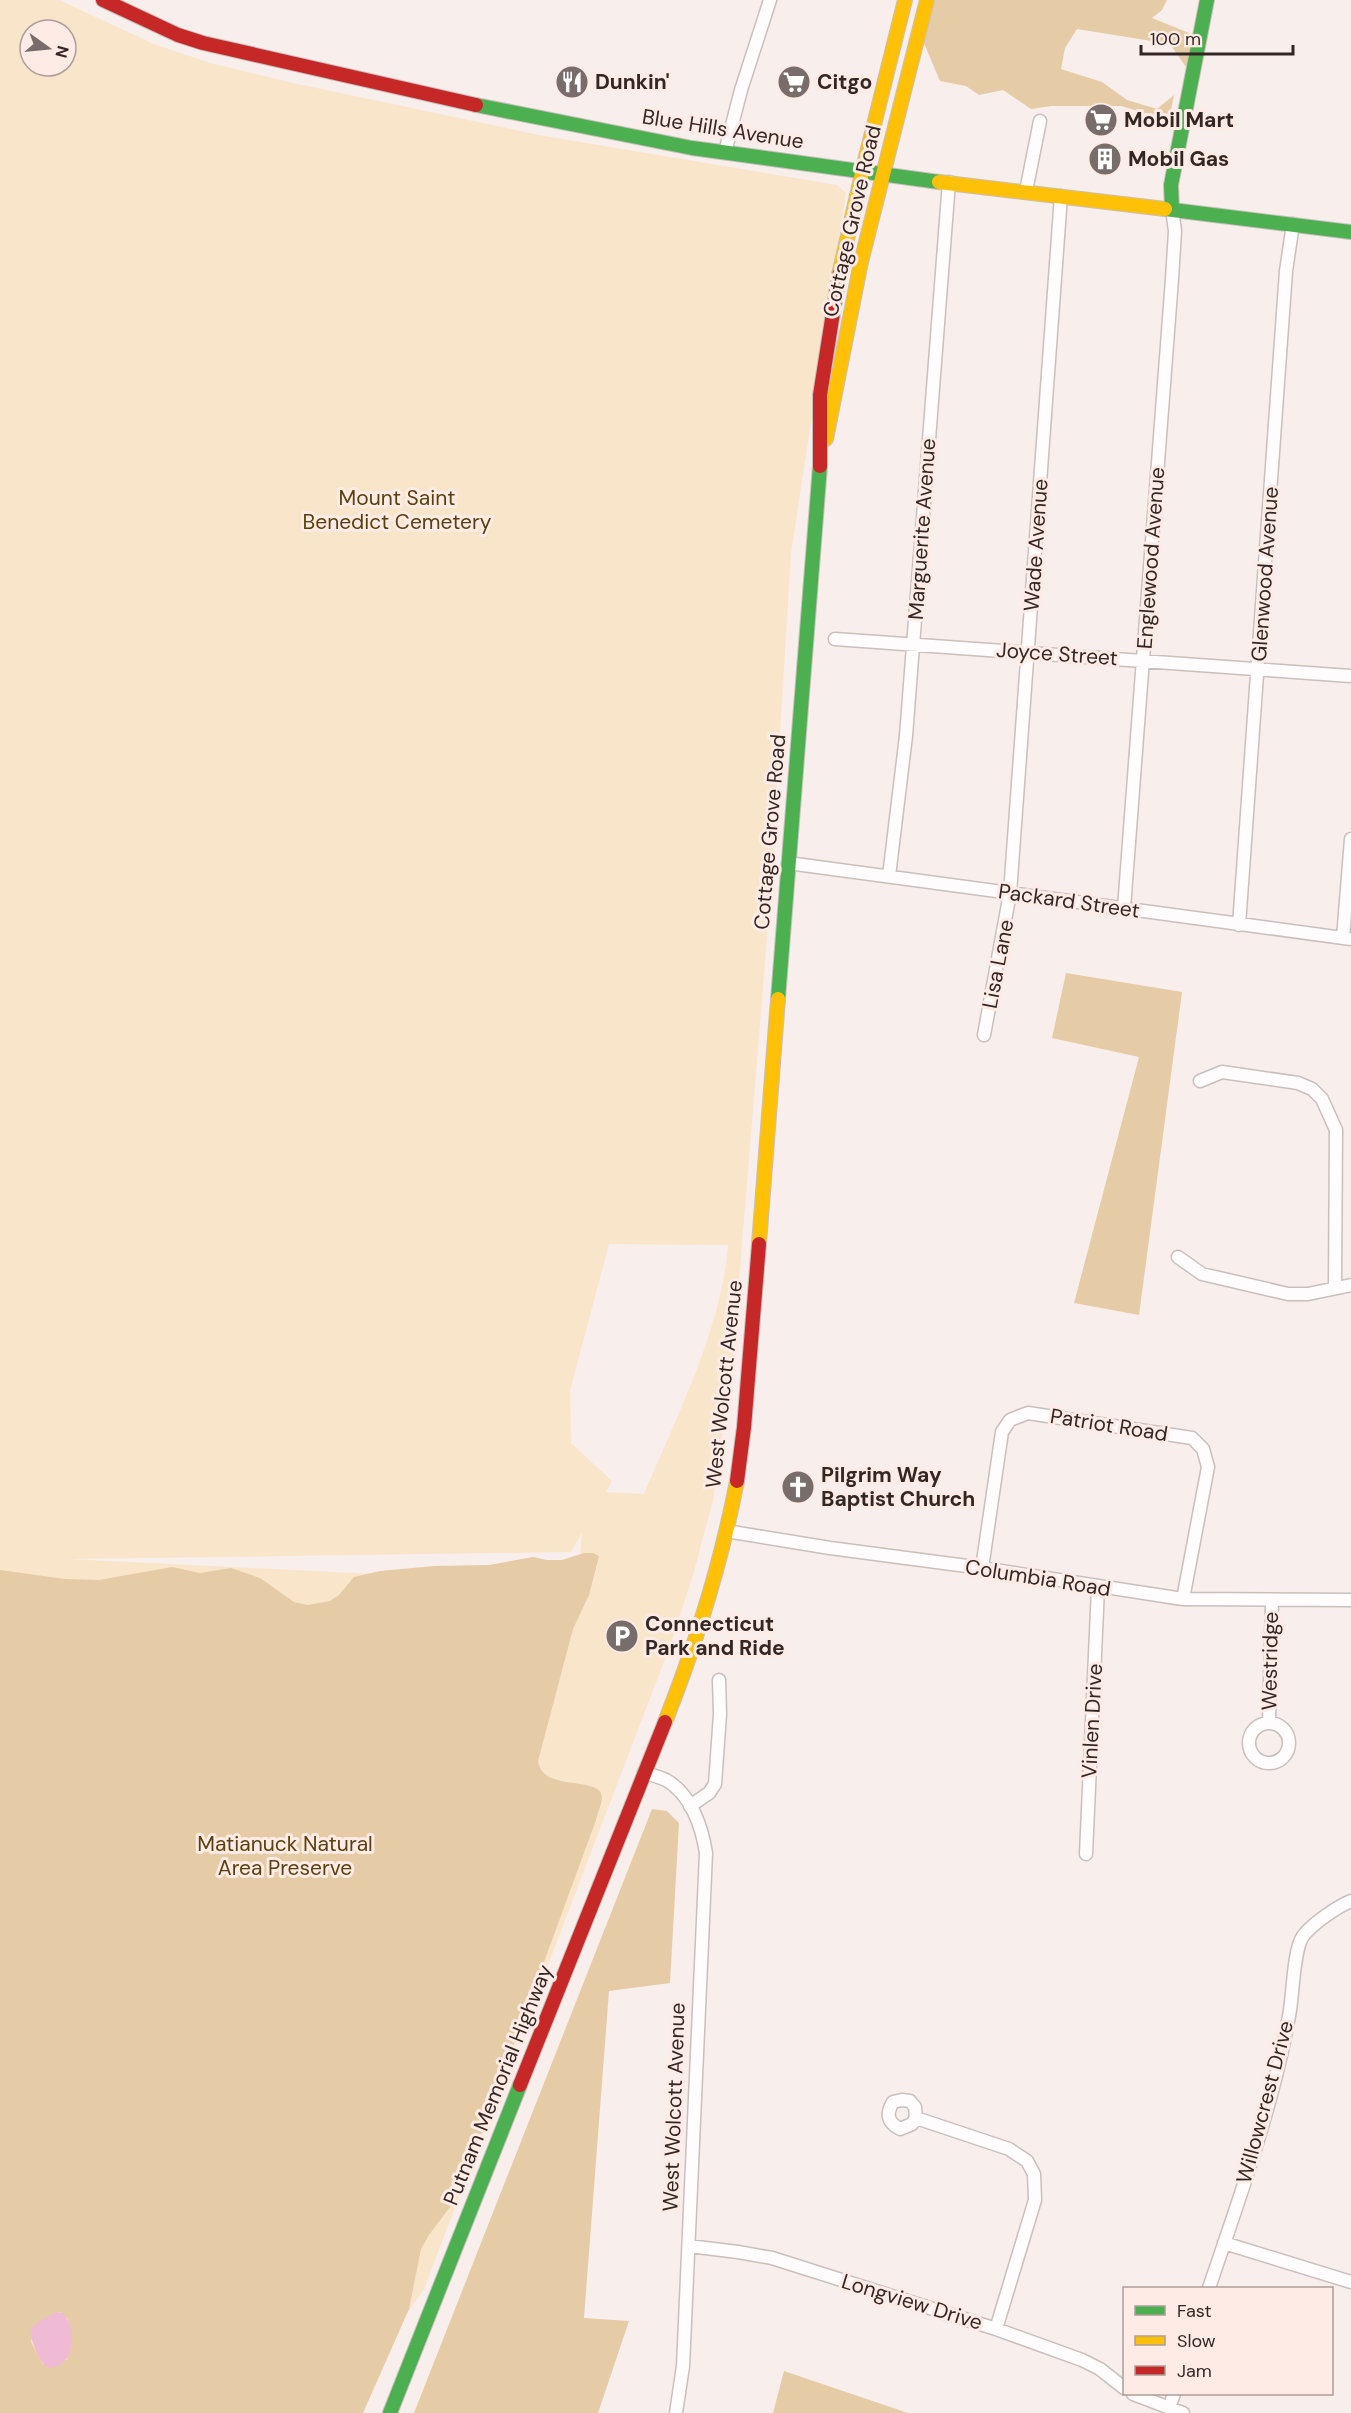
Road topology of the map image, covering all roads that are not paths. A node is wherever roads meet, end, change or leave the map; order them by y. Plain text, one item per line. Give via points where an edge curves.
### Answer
1 (103, 0) edge
2 (770, 0) edge
3 (905, 0) edge
4 (927, 0) edge
5 (1207, 0) edge
6 (120, 4) edge
7 (1040, 121) dead end
8 (725, 152) junction
9 (863, 171) junction
10 (883, 175) junction
11 (949, 182) junction
12 (1026, 191) junction
13 (1061, 196) junction
14 (1172, 209) junction
15 (1293, 224) junction
16 (1351, 232) edge
17 (821, 452) junction
18 (835, 639) dead end
19 (913, 643) junction
20 (1028, 651) junction
21 (1143, 660) junction
22 (1258, 668) junction
23 (1351, 676) edge
24 (1351, 839) edge
25 (788, 863) junction
26 (889, 876) junction
27 (1010, 893) junction
28 (1124, 908) junction
29 (1239, 925) junction
30 (1347, 938) edge
31 (984, 1035) dead end
32 (1200, 1081) dead end
33 (762, 1215) joint
34 (1178, 1257) dead end
35 (1351, 1285) edge
36 (1335, 1287) junction
37 (726, 1531) junction
38 (982, 1568) junction
39 (1098, 1588) junction
40 (1183, 1599) junction
41 (1351, 1600) edge
42 (1272, 1601) junction
43 (719, 1680) dead end
44 (1269, 1722) dead end
45 (644, 1773) junction
46 (690, 1806) junction
47 (1086, 1854) dead end
48 (1351, 1901) edge
49 (916, 2118) dead end
50 (1224, 2243) junction
51 (689, 2247) junction
52 (1351, 2282) edge
53 (1210, 2287) edge
54 (996, 2329) junction
55 (1123, 2386) edge
56 (1136, 2395) edge
57 (1174, 2395) edge
58 (1169, 2408) junction
59 (390, 2413) edge
60 (676, 2413) edge
61 (1183, 2413) edge

1 - 6 main road, Blue Hills Avenue
2 - 8 street
3 - 9 main road, Cottage Grove Road
4 - 10 main road, Cottage Grove Road
5 - 14 main road via 1170,194
6 - 8 main road, Blue Hills Avenue via 178,35 237,52 639,138
7 - 12 street
8 - 9 main road, Blue Hills Avenue
9 - 10 main road, Blue Hills Avenue
9 - 17 main road, Cottage Grove Road via 828,339 817,430
10 - 11 main road, Blue Hills Avenue
10 - 17 main road, Cottage Grove Road via 861,262 829,431
11 - 12 main road, Blue Hills Avenue
11 - 19 street, Marguerite Avenue
12 - 13 main road, Blue Hills Avenue
13 - 14 main road, Blue Hills Avenue
13 - 20 street, Wade Avenue
14 - 15 main road, Blue Hills Avenue
14 - 21 street, Englewood Avenue via 1172,279
15 - 16 main road, Blue Hills Avenue
15 - 22 street, Glenwood Avenue via 1286,270
17 - 25 main road, Cottage Grove Road
18 - 19 street, Joyce Street
19 - 20 street, Joyce Street
19 - 26 street, Marguerite Avenue
20 - 21 street, Joyce Street
20 - 27 street, Wade Avenue
21 - 22 street, Joyce Street
21 - 28 street, Englewood Avenue
22 - 23 street, Joyce Street
22 - 29 street, Glenwood Avenue
24 - 30 street
25 - 26 street, Packard Street
25 - 33 main road, Cottage Grove Road
26 - 27 street, Packard Street
27 - 28 street, Packard Street
27 - 31 street, Lisa Lane
28 - 29 street, Packard Street
29 - 30 street, Packard Street
32 - 36 street via 1222,1072 1233,1073 1298,1083 1322,1099 1336,1130
33 - 37 main road, West Wolcott Avenue via 743,1441
34 - 36 street via 1202,1274 1288,1294
35 - 36 street
37 - 38 street, Columbia Road
37 - 45 main road, West Wolcott Avenue via 703,1620
38 - 39 street, Columbia Road
38 - 40 street, Patriot Road via 1002,1432 1010,1420 1028,1413 1192,1438 1203,1449 1208,1467
39 - 40 street, Columbia Road
39 - 47 street, Vinlen Drive
40 - 42 street, Columbia Road
41 - 42 street, Columbia Road
42 - 44 street, Westridge
43 - 46 street via 715,1784 709,1794
45 - 46 street, West Wolcott Avenue via 667,1781
45 - 59 main road, Putnam Memorial Highway
46 - 51 street, West Wolcott Avenue via 703,1835 706,1872
48 - 50 street, Willowcrest Drive via 1337,1907 1302,1936 1274,2085
49 - 54 street via 1008,2149 1027,2161 1034,2174 1035,2200
50 - 52 street
50 - 53 street, Willowcrest Drive
51 - 54 street, Longview Drive via 772,2258
51 - 60 street, West Wolcott Avenue via 683,2366
54 - 55 street, Longview Drive via 1083,2360
56 - 58 street
57 - 58 street
58 - 61 street

